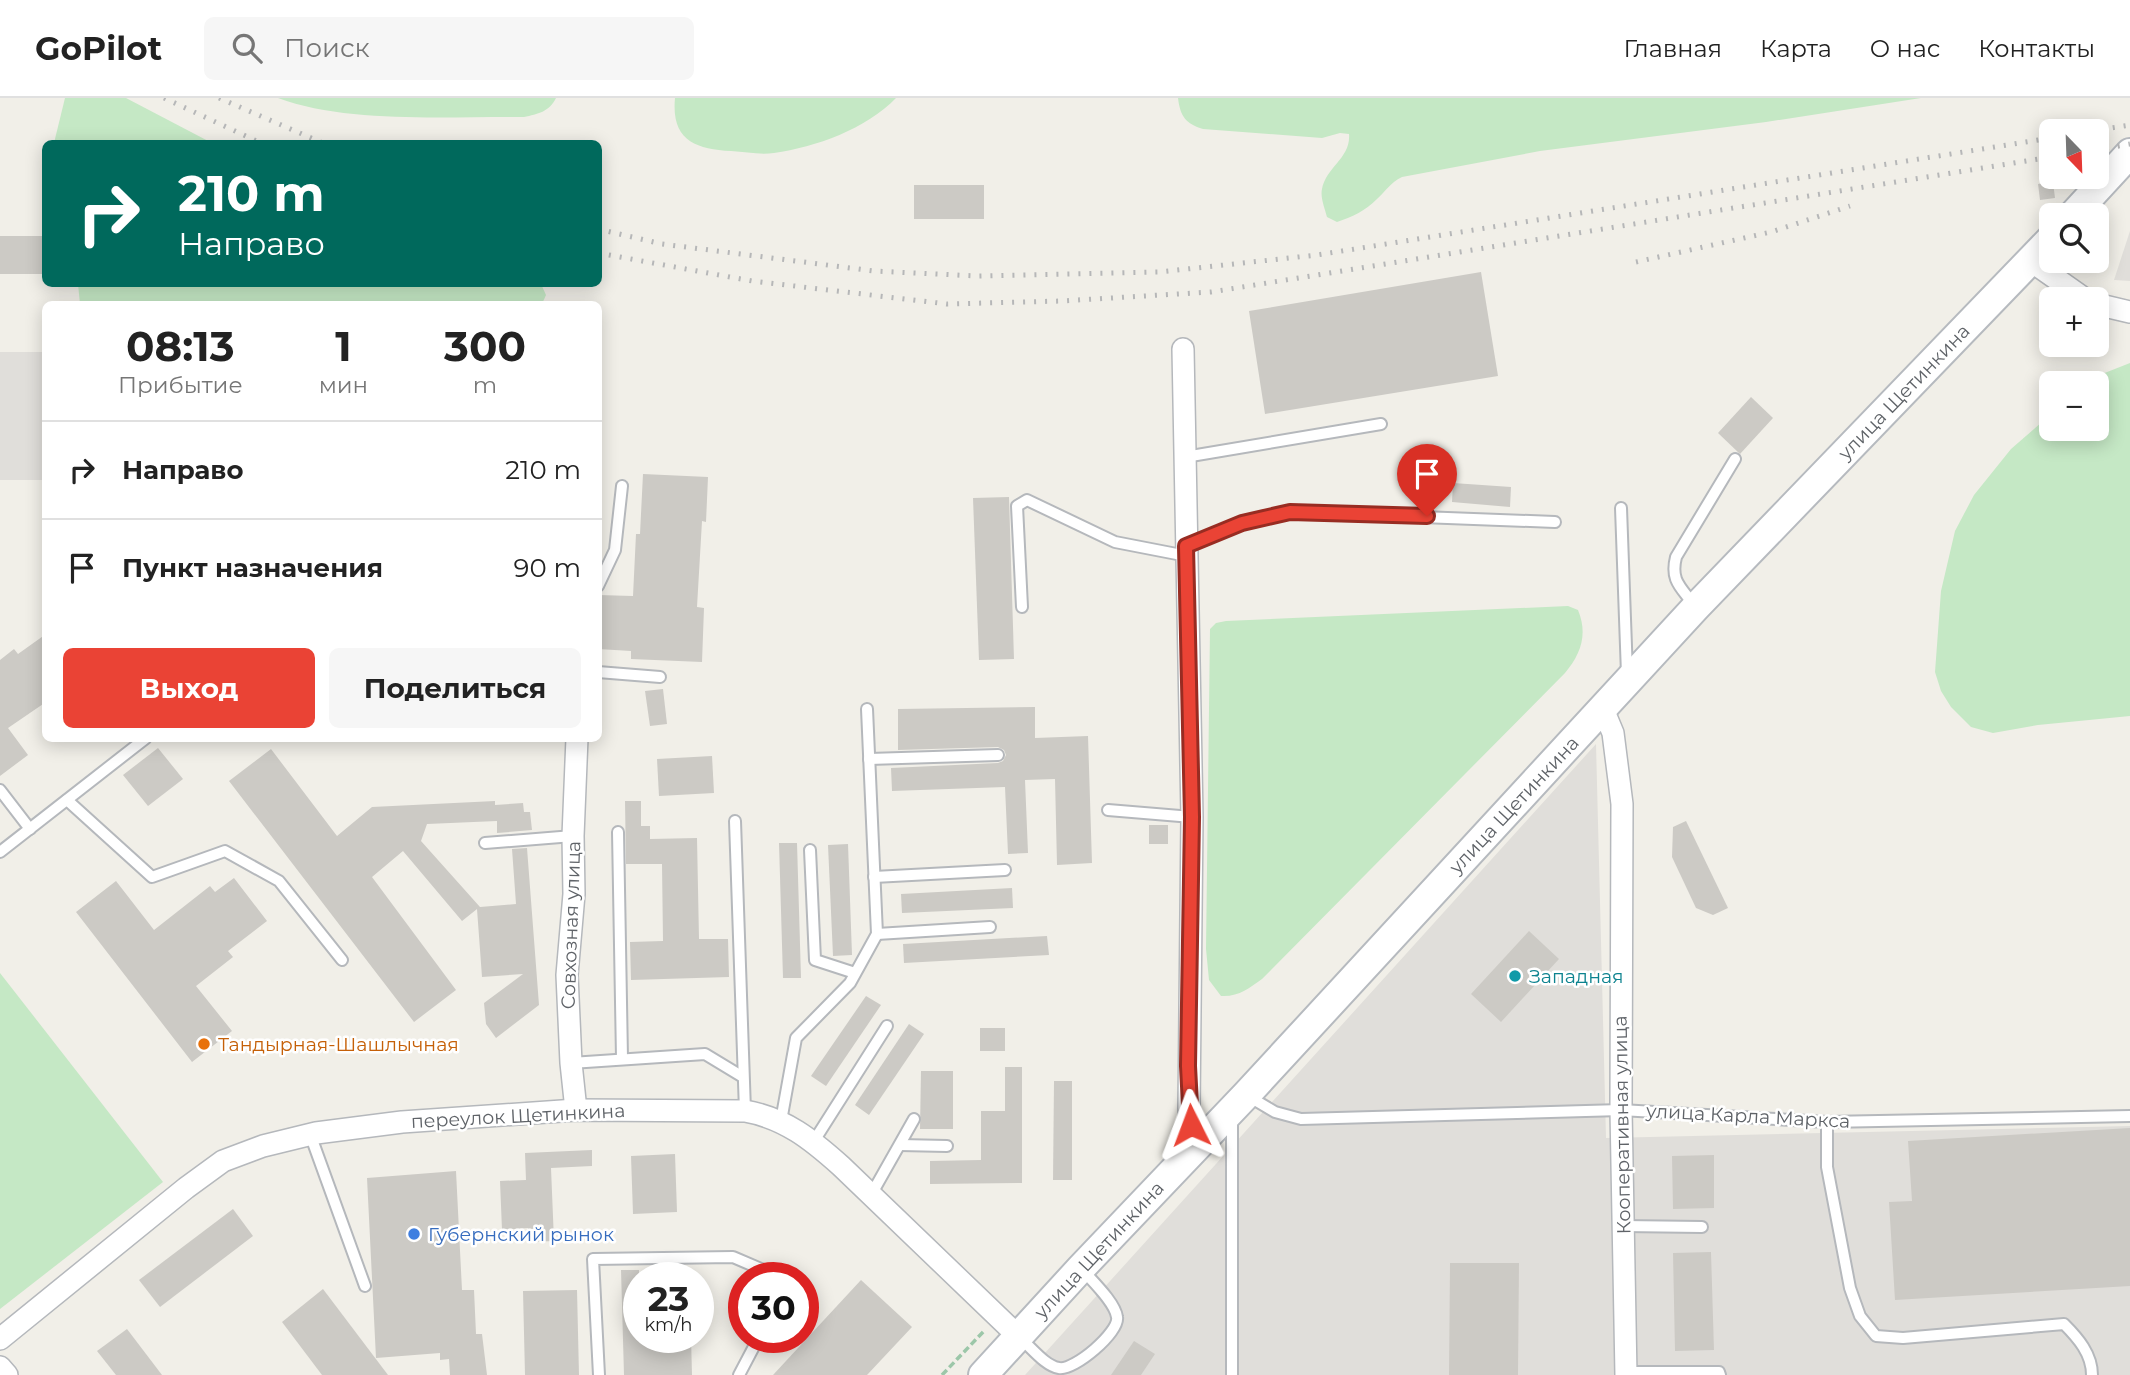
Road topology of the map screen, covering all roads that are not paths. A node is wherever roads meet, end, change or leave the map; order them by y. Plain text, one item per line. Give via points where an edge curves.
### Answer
1 (2130, 153) edge
2 (2084, 203) edge
3 (2039, 252) edge
4 (2031, 261) junction
5 (2068, 287) edge
6 (2109, 307) edge
7 (2130, 313) edge
8 (1183, 349) dead end
9 (1381, 424) dead end
10 (1185, 457) junction
11 (1735, 458) dead end
12 (622, 486) dead end
13 (1621, 508) dead end
14 (1555, 522) dead end
15 (1187, 551) junction
16 (602, 578) edge
17 (1022, 607) dead end
18 (1696, 607) junction
19 (602, 672) edge
20 (660, 677) dead end
21 (1628, 680) junction
22 (867, 709) dead end
23 (1603, 709) junction
24 (141, 742) edge
25 (576, 742) edge
26 (998, 755) dead end
27 (869, 759) junction
28 (0, 790) edge
29 (67, 800) junction
30 (1108, 810) dead end
31 (1192, 817) junction
32 (734, 821) dead end
33 (30, 829) junction
34 (618, 832) dead end
35 (573, 836) junction
36 (485, 843) dead end
37 (810, 850) dead end
38 (0, 852) edge
39 (1005, 870) dead end
40 (874, 877) junction
41 (990, 927) dead end
42 (877, 934) junction
43 (342, 960) dead end
44 (855, 973) junction
45 (887, 1026) dead end
46 (622, 1058) junction
47 (571, 1062) junction
48 (743, 1077) junction
49 (1239, 1102) junction
50 (576, 1110) junction
51 (1621, 1110) junction
52 (745, 1111) junction
53 (2130, 1116) edge
54 (914, 1119) dead end
55 (781, 1121) junction
56 (1828, 1122) junction
57 (310, 1134) junction
58 (814, 1141) junction
59 (900, 1145) junction
60 (947, 1146) dead end
61 (1198, 1146) junction
62 (871, 1195) junction
63 (1623, 1226) junction
64 (1702, 1227) dead end
65 (745, 1262) edge
66 (1081, 1268) junction
67 (365, 1286) dead end
68 (1018, 1336) junction
69 (0, 1339) edge
70 (751, 1353) edge
71 (0, 1367) edge
72 (1626, 1373) edge
73 (7, 1375) edge
74 (599, 1375) edge
75 (739, 1375) edge
76 (983, 1375) edge
77 (1232, 1375) edge
78 (1720, 1375) edge
79 (2091, 1375) edge

1 - 2 street
3 - 4 street, улица Щетинкина
4 - 5 street
4 - 18 street, улица Щетинкина
6 - 7 street
8 - 10 street
9 - 10 lane
10 - 15 street
11 - 18 lane via 1676,557 1674,579
12 - 16 lane via 615,550
13 - 21 lane
14 - 15 lane via 1290,512 1242,523
15 - 17 lane via 1115,542 1027,500 1017,506
15 - 31 street
18 - 21 street, улица Щетинкина
19 - 20 lane
21 - 23 street, улица Щетинкина
22 - 27 lane
23 - 49 street, улица Щетинкина
23 - 51 street, Кооперативная улица via 1613,733 1622,804
24 - 29 lane
25 - 35 street, Совхозная улица
26 - 27 lane
27 - 40 lane
28 - 33 lane
29 - 33 lane
29 - 43 lane via 152,877 225,851 279,881
30 - 31 lane
31 - 61 street via 1189,1108
32 - 48 lane
33 - 38 lane
34 - 46 lane
35 - 36 lane
35 - 47 street, Совхозная улица via 574,894 567,975
37 - 44 lane via 815,960
39 - 40 lane
40 - 42 lane
41 - 42 lane
42 - 44 lane
44 - 55 lane via 796,1038
45 - 58 lane
46 - 47 lane
46 - 48 lane via 705,1054
47 - 50 street, Совхозная улица
48 - 52 lane
49 - 51 lane, улица Карла Маркса via 1301,1119
49 - 61 street, улица Щетинкина
49 - 77 lane
50 - 52 street, переулок Щетинкина
50 - 57 street, переулок Щетинкина via 401,1122
51 - 56 lane, улица Карла Маркса
51 - 63 street, Кооперативная улица
52 - 55 street, переулок Щетинкина
53 - 56 lane, улица Карла Маркса
54 - 59 lane
55 - 58 street, переулок Щетинкина
56 - 79 lane via 1827,1167 1850,1288 1860,1316 1876,1336 1903,1338 2064,1324 2092,1363
57 - 67 lane
57 - 69 street, переулок Щетинкина via 223,1161
58 - 62 street, переулок Щетинкина
59 - 60 lane
59 - 62 lane
61 - 66 street, улица Щетинкина
62 - 68 street, переулок Щетинкина
63 - 64 lane
63 - 72 street, Кооперативная улица
65 - 74 lane via 733,1257 593,1259
66 - 68 street, улица Щетинкина
66 - 68 lane via 1117,1316 1109,1335 1075,1365 1061,1369
68 - 76 street, улица Щетинкина
70 - 75 lane
71 - 73 street
72 - 78 lane

